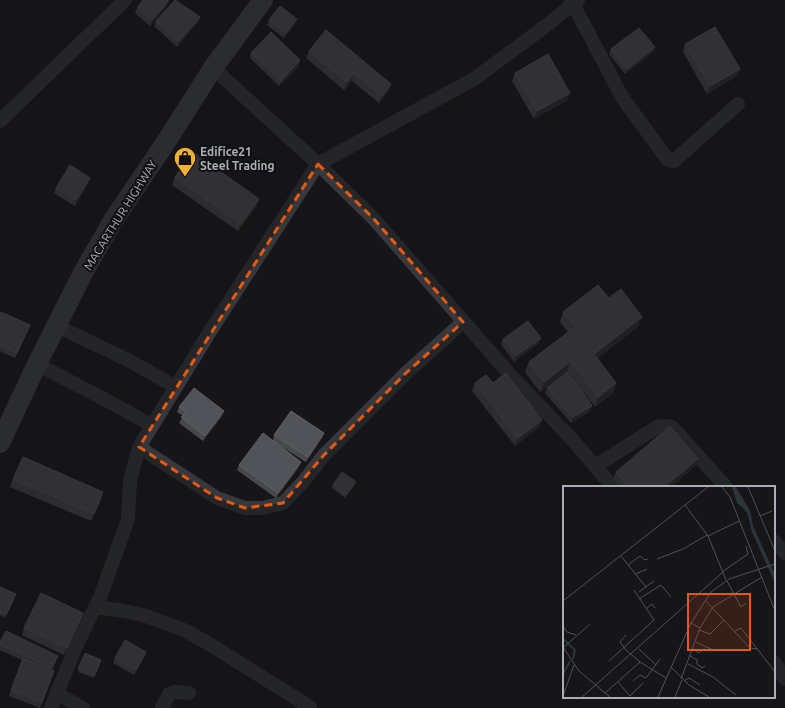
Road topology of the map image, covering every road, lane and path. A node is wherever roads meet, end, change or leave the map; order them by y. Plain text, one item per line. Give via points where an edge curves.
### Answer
1 (125, 0) edge
2 (263, 0) edge
3 (574, 1) edge
4 (212, 68) junction
5 (738, 104) dead end
6 (0, 121) edge
7 (318, 164) junction
8 (463, 322) junction
9 (57, 326) junction
10 (37, 364) junction
11 (176, 387) junction
12 (152, 426) junction
13 (0, 443) edge
14 (139, 447) junction
15 (596, 466) junction
16 (612, 486) edge
17 (725, 486) edge
18 (775, 542) edge
19 (785, 553) edge
20 (95, 607) junction
21 (775, 664) edge
22 (785, 679) edge
23 (56, 693) junction
24 (189, 693) dead end
25 (310, 707) dead end
26 (51, 708) edge
27 (83, 708) edge
28 (162, 708) edge

1 - 6 street
2 - 4 main road, MACARTHUR HIGHWAY
3 - 5 street via 622,97 668,160 674,161
3 - 7 street via 543,28 474,79
4 - 7 street
4 - 9 main road, MACARTHUR HIGHWAY via 114,219
7 - 8 street via 374,219
7 - 11 street
8 - 14 street via 406,372 324,455 283,503 262,508 245,508 217,498
8 - 15 street
9 - 10 main road, MACARTHUR HIGHWAY
9 - 11 street via 130,361
10 - 12 street
10 - 13 main road, MACARTHUR HIGHWAY
11 - 12 street
12 - 14 street
14 - 20 street via 130,480 128,519
15 - 16 street
15 - 17 street via 657,427 667,426 673,428
18 - 19 street
20 - 23 street
20 - 25 street via 143,615 184,630
21 - 22 street
23 - 26 street
23 - 27 street
24 - 28 street via 169,694

